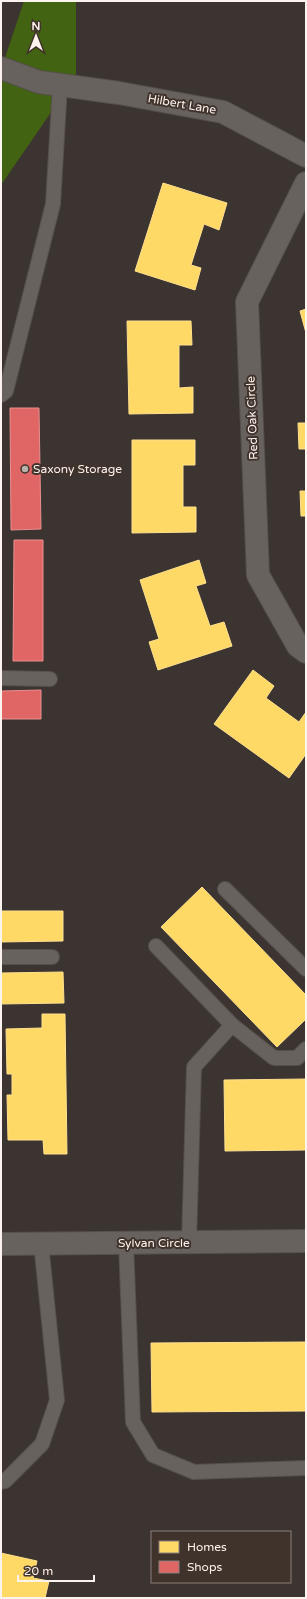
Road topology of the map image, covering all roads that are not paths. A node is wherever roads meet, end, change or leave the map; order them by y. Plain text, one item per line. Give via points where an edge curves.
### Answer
1 (1, 68) edge
2 (60, 85) junction
3 (306, 156) edge
4 (306, 183) edge
5 (1, 395) edge
6 (306, 652) edge
7 (1, 678) edge
8 (50, 678) dead end
9 (225, 889) dead end
10 (156, 946) dead end
11 (1, 957) edge
12 (52, 957) dead end
13 (306, 969) edge
14 (232, 1025) junction
15 (306, 1049) edge
16 (306, 1241) edge
17 (189, 1243) junction
18 (1, 1244) edge
19 (40, 1244) junction
20 (126, 1244) junction
21 (306, 1468) edge
22 (1, 1482) edge

1 - 2 street, Hilbert Lane via 39,82
2 - 3 street, Hilbert Lane via 223,112
2 - 5 lane via 53,204 6,391
4 - 6 street, Red Oak Circle via 247,302 258,575 298,646
7 - 8 lane
9 - 13 lane
10 - 14 lane
11 - 12 lane
14 - 15 lane via 274,1058 297,1058
14 - 17 lane via 194,1067
16 - 17 street, Sylvan Circle
17 - 20 street, Sylvan Circle
18 - 19 street, Sylvan Circle
19 - 20 street, Sylvan Circle
19 - 22 lane via 57,1400 42,1444
20 - 21 lane via 133,1422 153,1456 194,1472

